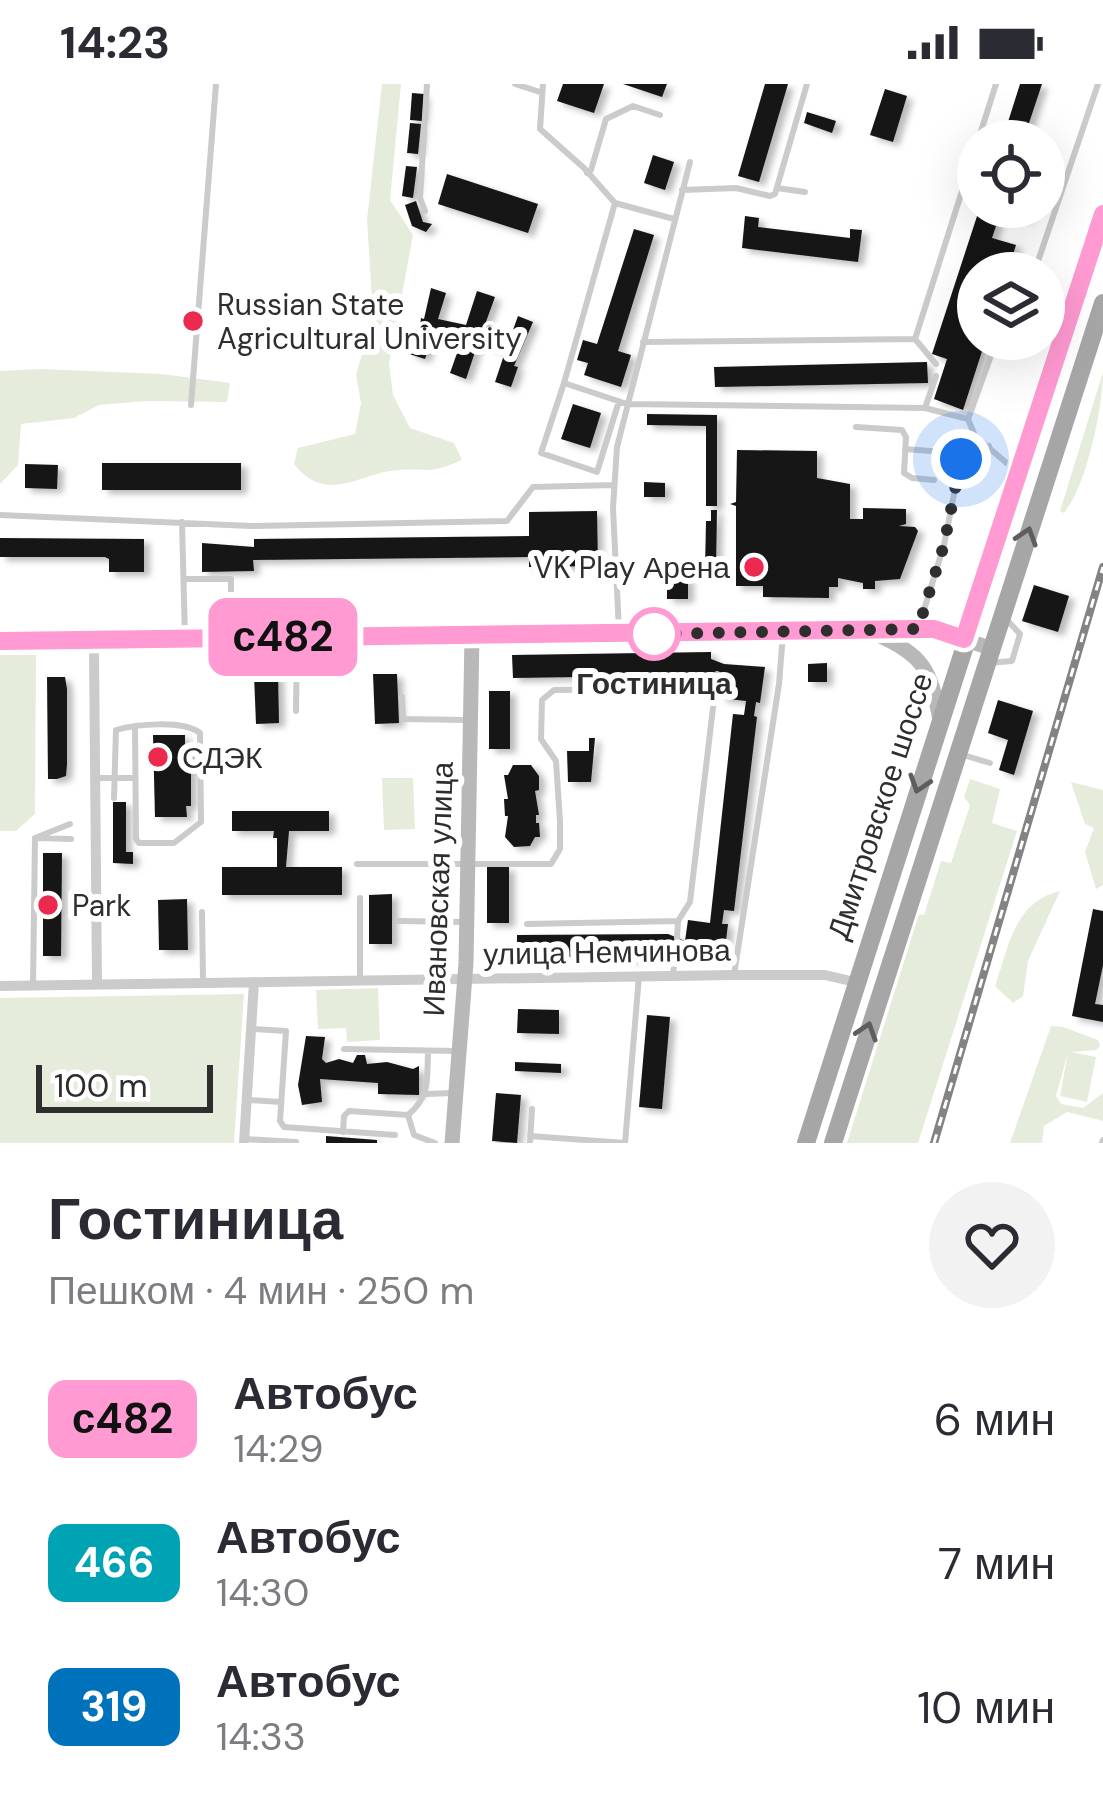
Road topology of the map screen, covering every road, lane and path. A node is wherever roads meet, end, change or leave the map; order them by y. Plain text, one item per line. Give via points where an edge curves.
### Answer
1 (216, 84) edge
2 (427, 84) edge
3 (515, 84) edge
4 (807, 84) edge
5 (996, 84) edge
6 (1098, 84) edge
7 (541, 88) edge
8 (659, 115) dead end
9 (690, 162) dead end
10 (586, 173) junction
11 (777, 188) junction
12 (682, 190) junction
13 (805, 192) dead end
14 (615, 203) junction
15 (425, 211) dead end
16 (1103, 214) edge
17 (674, 219) junction
18 (1041, 252) edge
19 (1103, 303) edge
20 (915, 339) junction
21 (643, 342) junction
22 (989, 360) edge
23 (936, 364) dead end
24 (936, 376) dead end
25 (564, 383) junction
26 (623, 402) junction
27 (191, 405) dead end
28 (925, 408) junction
29 (968, 418) junction
30 (856, 427) dead end
31 (989, 446) junction
32 (905, 449) junction
33 (960, 467) junction
34 (1018, 474) junction
35 (934, 480) dead end
36 (614, 484) junction
37 (0, 515) edge
38 (182, 522) junction
39 (184, 579) junction
40 (918, 629) junction
41 (868, 631) junction
42 (783, 632) junction
43 (619, 635) junction
44 (472, 636) junction
45 (297, 637) junction
46 (185, 638) junction
47 (232, 638) junction
48 (964, 639) junction
49 (0, 640) edge
50 (94, 645) junction
51 (988, 656) junction
52 (717, 674) dead end
53 (716, 688) junction
54 (402, 697) dead end
55 (296, 711) dead end
56 (471, 720) junction
57 (940, 720) junction
58 (135, 727) junction
59 (957, 753) junction
60 (990, 763) dead end
61 (95, 778) junction
62 (114, 778) junction
63 (135, 778) junction
64 (114, 798) dead end
65 (70, 824) dead end
66 (35, 838) junction
67 (70, 838) dead end
68 (469, 863) junction
69 (357, 864) dead end
70 (360, 898) dead end
71 (202, 912) dead end
72 (398, 921) dead end
73 (678, 921) junction
74 (467, 922) junction
75 (527, 924) dead end
76 (676, 938) dead end
77 (676, 948) dead end
78 (734, 975) junction
79 (639, 976) junction
80 (674, 976) junction
81 (465, 978) junction
82 (360, 980) junction
83 (254, 982) junction
84 (855, 982) junction
85 (203, 983) junction
86 (97, 984) junction
87 (0, 986) edge
88 (33, 986) junction
89 (250, 1029) junction
90 (344, 1049) dead end
91 (459, 1051) junction
92 (428, 1052) junction
93 (456, 1093) junction
94 (426, 1094) junction
95 (246, 1100) junction
96 (281, 1102) junction
97 (532, 1109) dead end
98 (408, 1115) junction
99 (343, 1132) junction
100 (395, 1135) dead end
101 (530, 1140) edge
102 (244, 1141) edge
103 (296, 1142) edge
104 (435, 1143) edge
105 (452, 1143) edge
106 (806, 1143) edge
107 (833, 1143) edge

1 - 27 lane
2 - 15 lane
3 - 7 lane
4 - 11 lane
5 - 20 lane
6 - 18 lane
7 - 10 lane via 540,129
8 - 10 lane via 633,106 606,119
9 - 12 lane
10 - 14 lane
11 - 12 lane via 770,196
11 - 13 lane
12 - 17 lane
14 - 17 lane
14 - 25 lane
16 - 34 main road, Дмитровское шоссе
17 - 21 lane
51 -> 19 main road, Дмитровское шоссе
20 - 21 lane
20 - 23 lane
21 - 26 lane
22 - 29 lane
24 - 28 lane
25 - 26 lane
25 - 26 lane via 542,453 598,472
26 - 28 lane
26 - 36 lane
28 - 29 lane
29 - 31 lane
30 - 32 lane via 902,430
31 - 33 lane
31 - 34 lane
32 - 33 lane via 955,453
32 - 35 lane via 906,476
33 - 40 lane
34 - 48 main road, Дмитровское шоссе
36 - 38 lane via 533,487 508,521
36 - 43 lane
37 - 38 lane
38 - 39 lane
39 - 46 lane
39 - 47 lane via 231,579
40 - 41 street
40 - 48 street
41 - 42 street
41 - 57 street via 923,663
42 - 43 street
42 - 78 lane
43 - 44 street
44 - 45 street
44 - 56 street, Ивановская улица
45 - 47 street
45 - 55 lane
46 - 47 street
46 - 50 street
48 - 51 street
48 - 57 main road, Дмитровское шоссе
49 - 50 street
50 - 61 street
51 - 59 main road, Дмитровское шоссе
52 - 53 lane
53 - 68 lane via 554,690 542,700 541,739 556,761 558,858
53 - 73 lane via 690,902
54 - 56 lane via 403,719
56 - 68 street, Ивановская улица
57 -> 84 main road, Дмитровское шоссе
58 - 62 lane via 116,730
58 - 63 lane
58 - 63 lane via 198,728 201,822 174,843 139,844
59 - 60 lane
107 -> 59 main road, Дмитровское шоссе
61 - 62 lane
61 - 86 street
62 - 63 lane
62 - 64 lane
65 - 66 lane
66 - 67 lane
66 - 88 lane
68 - 69 lane
68 - 74 street, Ивановская улица
70 - 82 lane
71 - 85 lane
72 - 74 lane
73 - 75 lane
73 - 76 lane
74 - 81 street, Ивановская улица
77 - 80 lane
78 - 80 street, улица Немчинова
78 - 84 street, улица Немчинова
79 - 80 street, улица Немчинова
79 - 81 street, улица Немчинова
79 - 101 lane via 626,1143
81 - 82 street, улица Немчинова
81 - 91 street, Ивановская улица
82 - 83 street, улица Немчинова
83 - 85 street, улица Немчинова
83 - 89 street
84 - 106 main road, Дмитровское шоссе
85 - 86 street, улица Немчинова
86 - 88 street, улица Немчинова
87 - 88 street, улица Немчинова
89 - 95 street
89 - 96 lane via 286,1031
90 - 92 lane
91 - 92 lane
91 - 93 street, Ивановская улица
92 - 94 lane
93 - 94 lane
93 - 105 street, Ивановская улица
94 - 98 lane
95 - 96 lane
95 - 102 street
96 - 99 lane via 284,1127
97 - 101 lane
98 - 99 lane via 349,1112
98 - 104 lane via 414,1135
99 - 100 lane
102 - 103 lane

